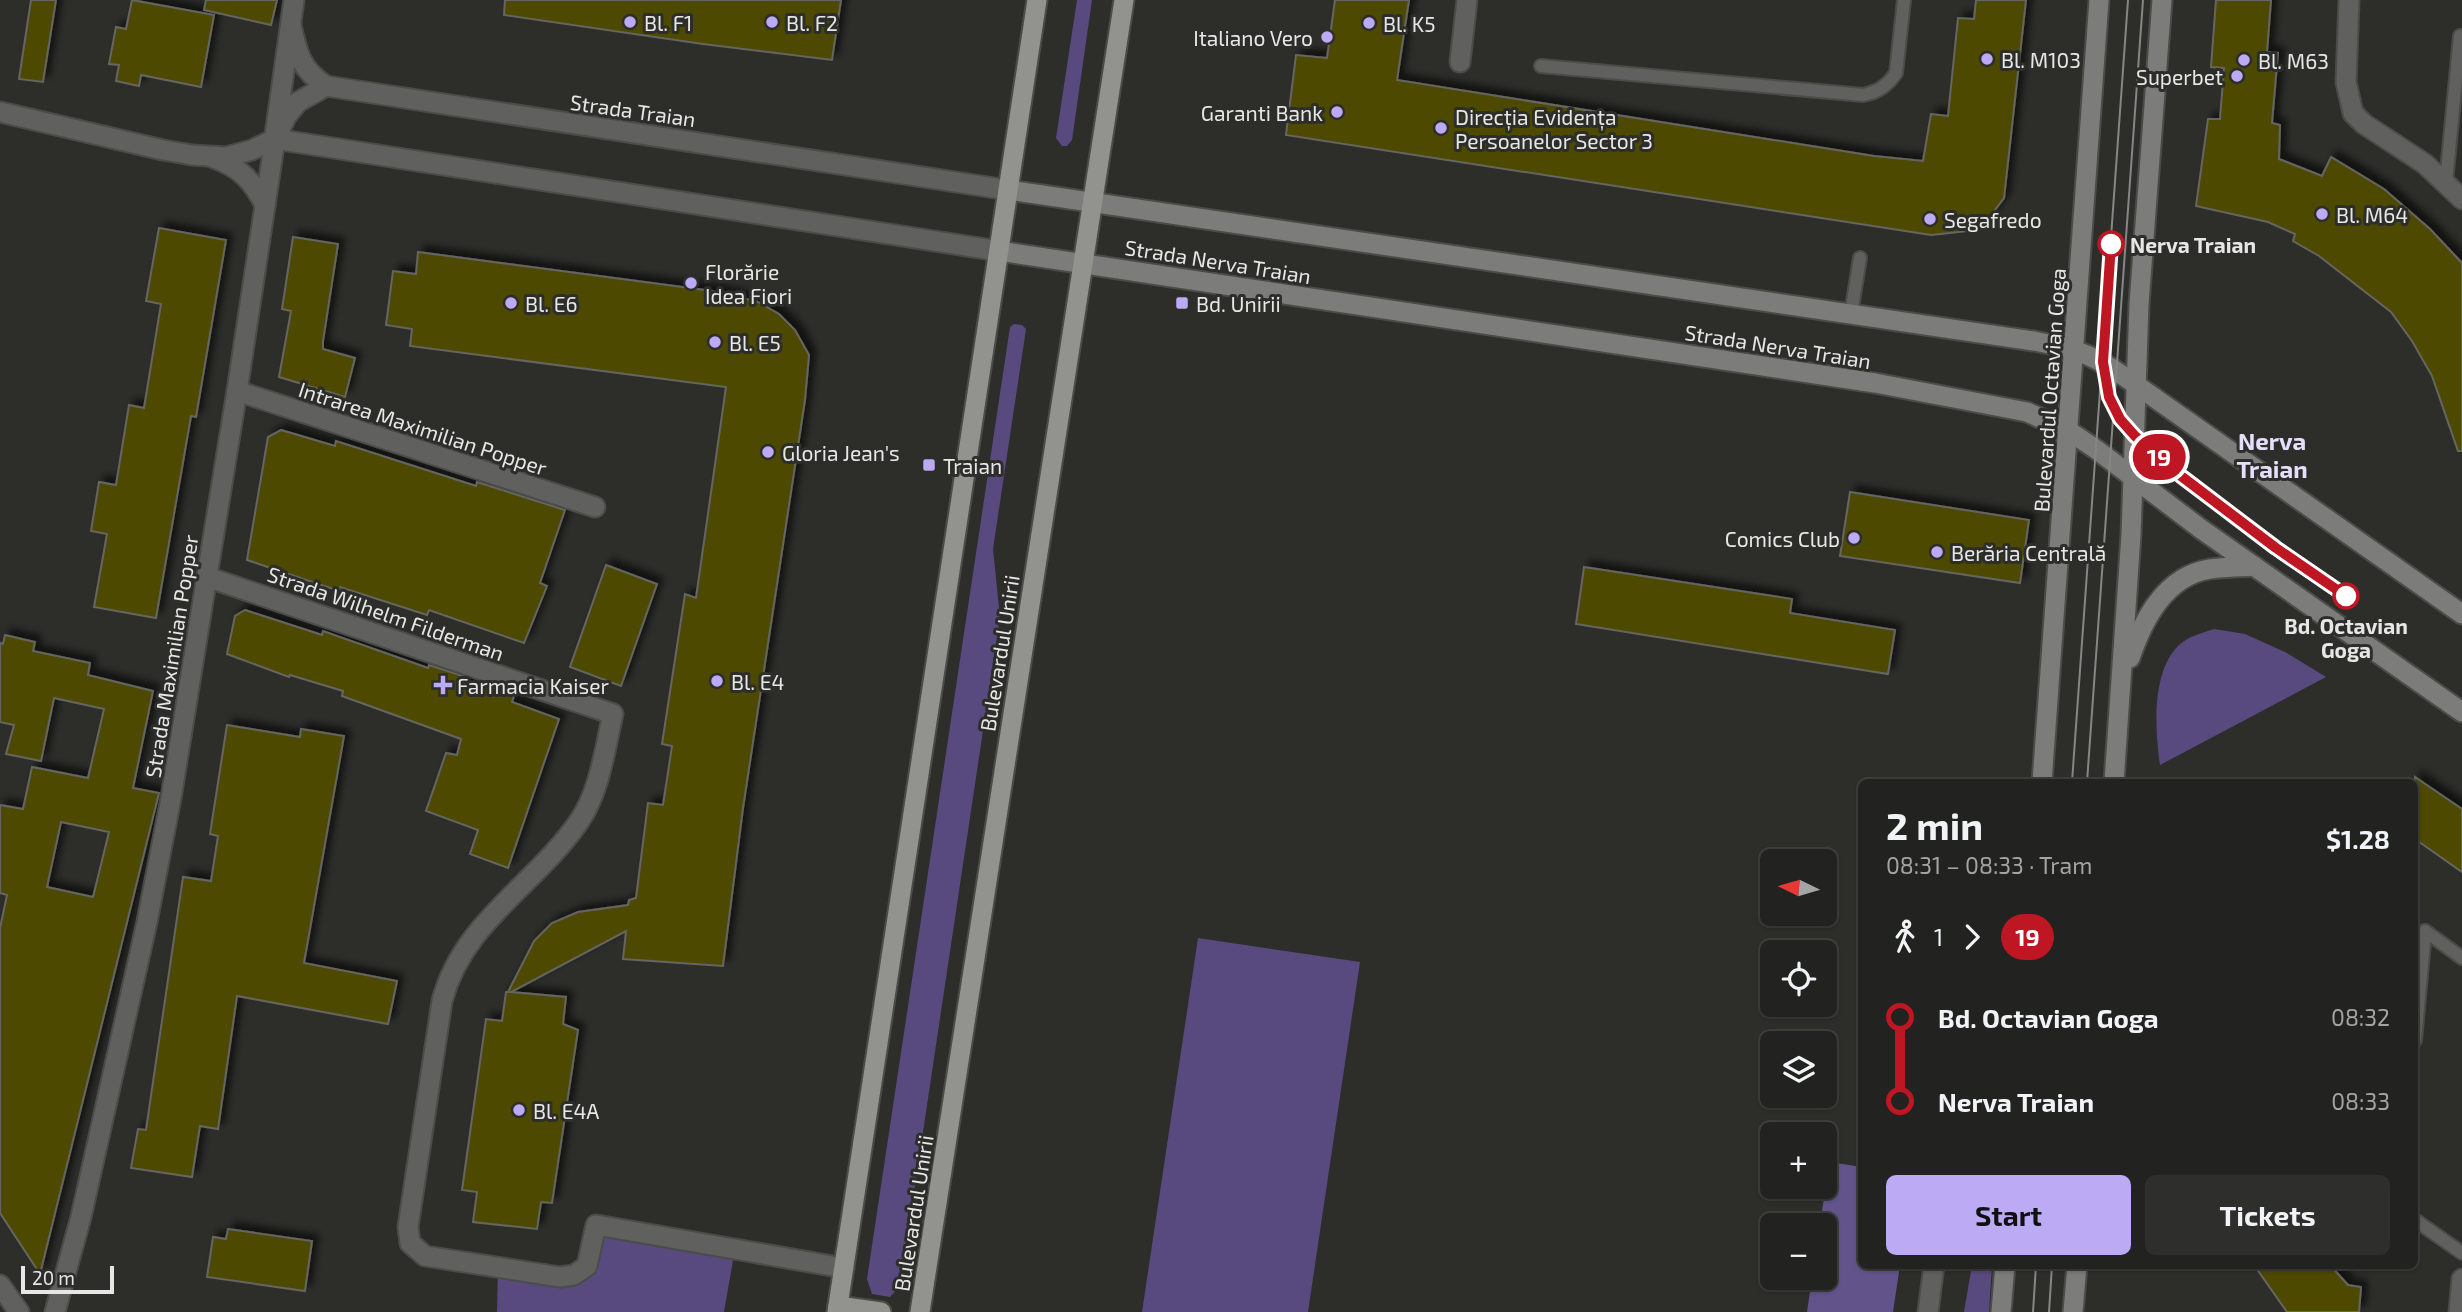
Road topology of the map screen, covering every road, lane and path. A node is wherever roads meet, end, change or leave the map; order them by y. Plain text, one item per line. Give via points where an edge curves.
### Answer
1 (294, 0) edge
2 (1037, 0) edge
3 (1124, 0) edge
4 (1467, 0) edge
5 (1904, 0) edge
6 (2099, 0) edge
7 (2162, 0) edge
8 (2349, 0) edge
9 (291, 25) junction
10 (2460, 36) dead end
11 (1460, 62) dead end
12 (1541, 66) dead end
13 (326, 86) junction
14 (0, 112) edge
15 (275, 139) junction
16 (210, 157) junction
17 (2446, 182) junction
18 (1008, 190) junction
19 (2462, 199) edge
20 (1093, 202) junction
21 (265, 205) junction
22 (999, 251) junction
23 (1860, 258) dead end
24 (1083, 264) junction
25 (1851, 314) junction
26 (2075, 349) junction
27 (2137, 386) junction
28 (237, 391) junction
29 (2069, 431) junction
30 (2133, 477) junction
31 (595, 507) dead end
32 (2254, 566) junction
33 (207, 576) junction
34 (2462, 614) edge
35 (2123, 679) junction
36 (2462, 712) edge
37 (2042, 779) edge
38 (2114, 779) edge
39 (2462, 958) edge
40 (2418, 1007) edge
41 (2418, 1222) edge
42 (2462, 1253) edge
43 (844, 1268) junction
44 (1933, 1269) edge
45 (2004, 1269) edge
46 (2077, 1269) edge
47 (2462, 1279) edge
48 (0, 1285) edge
49 (838, 1309) edge
50 (19, 1312) edge
51 (55, 1312) edge
52 (881, 1312) edge
53 (920, 1312) edge
54 (1928, 1312) edge
55 (2001, 1312) edge
56 (2073, 1312) edge
57 (2459, 1312) edge

1 - 9 street, Strada Maximilian Popper
2 - 18 main road
3 - 20 main road, Bulevardul Unirii
4 - 11 street
5 - 12 lane via 1896,73 1882,88 1863,96
6 - 26 main road, Bulevardul Octavian Goga
7 - 27 main road
8 - 17 street via 2346,82 2353,113
9 - 13 street via 303,65 312,78
9 - 15 street, Strada Maximilian Popper
10 - 17 lane
13 - 15 street via 298,102
13 - 18 street, Strada Traian
14 - 16 street via 118,141
15 - 16 street via 240,154
15 - 21 street, Strada Maximilian Popper
15 - 22 street
16 - 21 street via 247,176
17 - 19 street
18 - 20 main road, Strada Nerva Traian
18 - 22 main road
20 - 24 main road, Bulevardul Unirii
20 - 25 main road, Strada Nerva Traian
21 - 28 street, Strada Maximilian Popper
22 - 24 main road, Strada Nerva Traian
22 - 43 main road
23 - 25 lane
24 - 29 main road, Strada Nerva Traian via 1875,383 2009,407
24 - 53 main road, Bulevardul Unirii
25 - 26 main road, Strada Nerva Traian
26 - 27 main road, Strada Nerva Traian
26 - 29 main road, Bulevardul Octavian Goga
27 - 30 main road
27 - 34 main road, Strada Nerva Traian
28 - 31 street, Intrarea Maximilian Popper
28 - 33 street, Strada Maximilian Popper
29 - 30 main road, Strada Nerva Traian
29 - 37 main road, Bulevardul Octavian Goga
30 - 32 main road, Strada Nerva Traian
30 - 35 main road
32 - 35 main road via 2208,569 2187,576 2166,592 2136,639
32 - 36 main road, Strada Nerva Traian
33 - 43 street, Strada Wilhelm Filderman via 613,713 598,778 582,817 467,944 448,981 408,1227 410,1242 425,1256 560,1277 574,1275 586,1266 596,1225
33 - 51 street, Strada Maximilian Popper via 154,886 81,1217
35 - 38 main road
39 - 40 lane via 2425,930
41 - 42 lane
43 - 49 main road
44 - 54 street
45 - 55 main road
46 - 56 main road
47 - 57 street
48 - 50 street
49 - 52 main road

